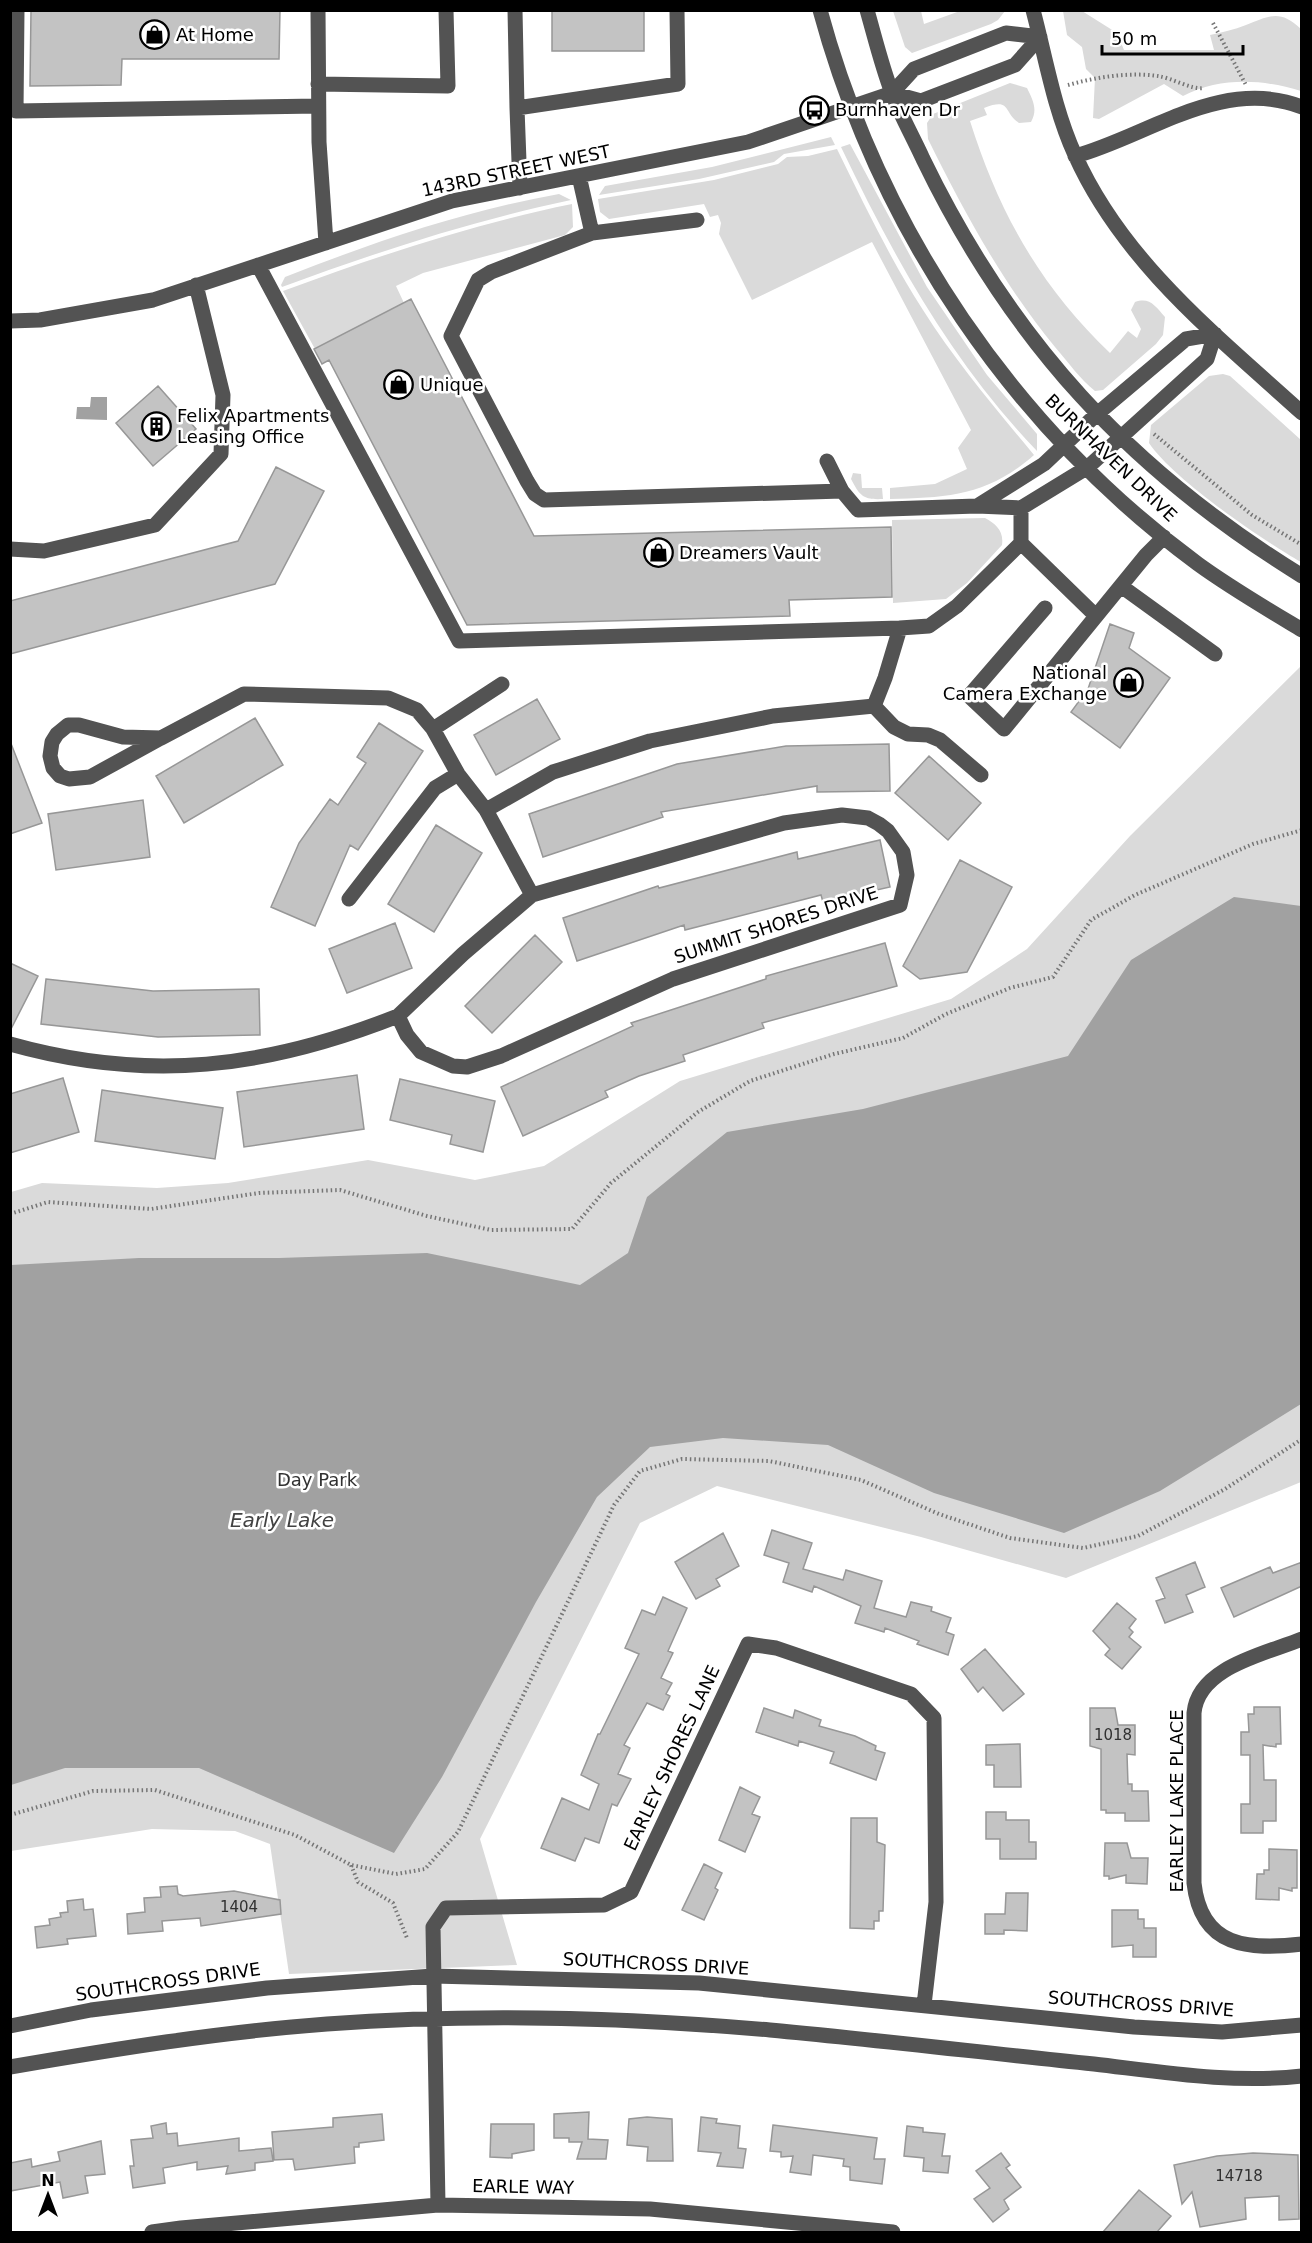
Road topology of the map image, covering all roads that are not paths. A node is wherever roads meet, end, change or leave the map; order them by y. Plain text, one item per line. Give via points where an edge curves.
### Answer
1 (17, 10) edge
2 (318, 10) edge
3 (446, 10) edge
4 (515, 10) edge
5 (677, 10) edge
6 (820, 10) edge
7 (867, 10) edge
8 (1033, 10) edge
9 (1040, 37) junction
10 (318, 84) junction
11 (892, 93) junction
12 (318, 106) junction
13 (1302, 107) edge
14 (517, 108) junction
15 (850, 108) junction
16 (13, 111) edge
17 (1075, 156) junction
18 (579, 176) junction
19 (520, 188) junction
20 (697, 220) dead end
21 (592, 232) junction
22 (326, 243) junction
23 (258, 265) junction
24 (196, 285) junction
25 (10, 321) edge
26 (1215, 334) junction
27 (1302, 413) edge
28 (1097, 414) junction
29 (1121, 437) junction
30 (1063, 445) junction
31 (827, 461) dead end
32 (1088, 467) junction
33 (842, 491) junction
34 (977, 506) junction
35 (1021, 508) junction
36 (1164, 537) junction
37 (1020, 543) junction
38 (10, 549) edge
39 (1302, 576) edge
40 (1121, 585) junction
41 (1046, 608) dead end
42 (1096, 616) junction
43 (900, 628) junction
44 (1302, 630) edge
45 (1215, 654) dead end
46 (502, 684) dead end
47 (874, 706) junction
48 (433, 729) junction
49 (161, 738) junction
50 (458, 774) junction
51 (981, 776) dead end
52 (486, 810) junction
53 (532, 895) junction
54 (349, 899) dead end
55 (398, 1016) junction
56 (10, 1044) edge
57 (1302, 1639) edge
58 (1302, 1944) edge
59 (433, 1976) junction
60 (924, 2006) junction
61 (433, 2019) junction
62 (1302, 2025) edge
63 (10, 2026) edge
64 (10, 2067) edge
65 (1302, 2076) edge
66 (438, 2205) junction
67 (152, 2232) edge
68 (893, 2232) edge

1 - 16 street
2 - 10 street
3 - 10 street via 448,86
4 - 14 street
5 - 14 street via 678,84
6 - 15 street, BURNHAVEN DRIVE
7 - 11 street, BURNHAVEN DRIVE
8 - 9 street
9 - 11 street via 1006,33 914,69
9 - 11 street via 1015,64 921,100
9 - 17 street via 1052,89
10 - 12 street
11 - 15 street, 143RD STREET WEST
11 - 28 street, BURNHAVEN DRIVE via 976,258 1060,374
12 - 16 street
12 - 22 street
13 - 17 street via 1290,102 1259,100 1204,105 1104,148
14 - 19 street
15 - 18 street, 143RD STREET WEST via 748,142
15 - 30 street, BURNHAVEN DRIVE via 891,199 938,282 985,353
17 - 26 street via 1117,229 1149,270
18 - 19 street, 143RD STREET WEST
18 - 21 street
19 - 22 street, 143RD STREET WEST via 452,201
20 - 21 street
21 - 33 street via 478,280 451,336 536,494 555,501
22 - 23 street, 143RD STREET WEST
23 - 24 street, 143RD STREET WEST
23 - 43 street via 459,641
24 - 25 street, 143RD STREET WEST via 153,300 40,320
24 - 38 street via 224,395 220,454 155,525 44,551
26 - 27 street
26 - 28 street via 1186,339
26 - 29 street via 1207,359
28 - 29 street, BURNHAVEN DRIVE
28 - 30 street
29 - 32 street
29 - 39 street, BURNHAVEN DRIVE via 1197,505
30 - 32 street, BURNHAVEN DRIVE
30 - 34 street via 1044,464
31 - 33 street
32 - 35 street
32 - 36 street, BURNHAVEN DRIVE
33 - 34 street via 858,510
34 - 35 street
35 - 37 street
36 - 40 street
36 - 44 street, BURNHAVEN DRIVE via 1236,590
37 - 42 street
37 - 43 street via 957,606 929,626
40 - 42 street
40 - 45 street
41 - 42 street via 969,696 1004,729
43 - 47 street
46 - 48 street
47 - 51 street via 894,727 940,740
47 - 52 street via 773,716 650,741 553,772
48 - 49 street via 417,710 388,699 244,694
48 - 50 street
49 - 49 street via 123,737 68,725 52,742 50,756 60,776 81,780
50 - 52 street
50 - 54 street via 435,788
52 - 53 street
53 - 55 street, SUMMIT SHORES DRIVE
53 - 55 street, SUMMIT SHORES DRIVE via 784,823 842,814 868,818 888,831 903,852 908,875 900,905 673,980 501,1056 467,1067 453,1066 421,1052 406,1035
55 - 56 street, SUMMIT SHORES DRIVE via 334,1041 277,1056 169,1067 115,1065
57 - 58 street, EARLEY LAKE PLACE via 1217,1673 1199,1693 1194,1713 1194,1883 1199,1908 1224,1938 1262,1948
59 - 60 street, SOUTHCROSS DRIVE via 699,1983
59 - 60 street, EARLEY SHORES LANE via 433,1927 446,1908 604,1905 631,1892 748,1644 776,1648 911,1694 934,1718 936,1902
59 - 61 street, EARLEY SHORES LANE
59 - 63 street, SOUTHCROSS DRIVE via 267,1988 91,2010
60 - 62 street, SOUTHCROSS DRIVE via 1222,2032
61 - 64 street via 326,2024 153,2042
61 - 65 street via 659,2022 771,2030 1203,2076
61 - 66 street, EARLEY SHORES LANE
66 - 67 street, EARLE WAY
66 - 68 street, EARLE WAY via 650,2209

